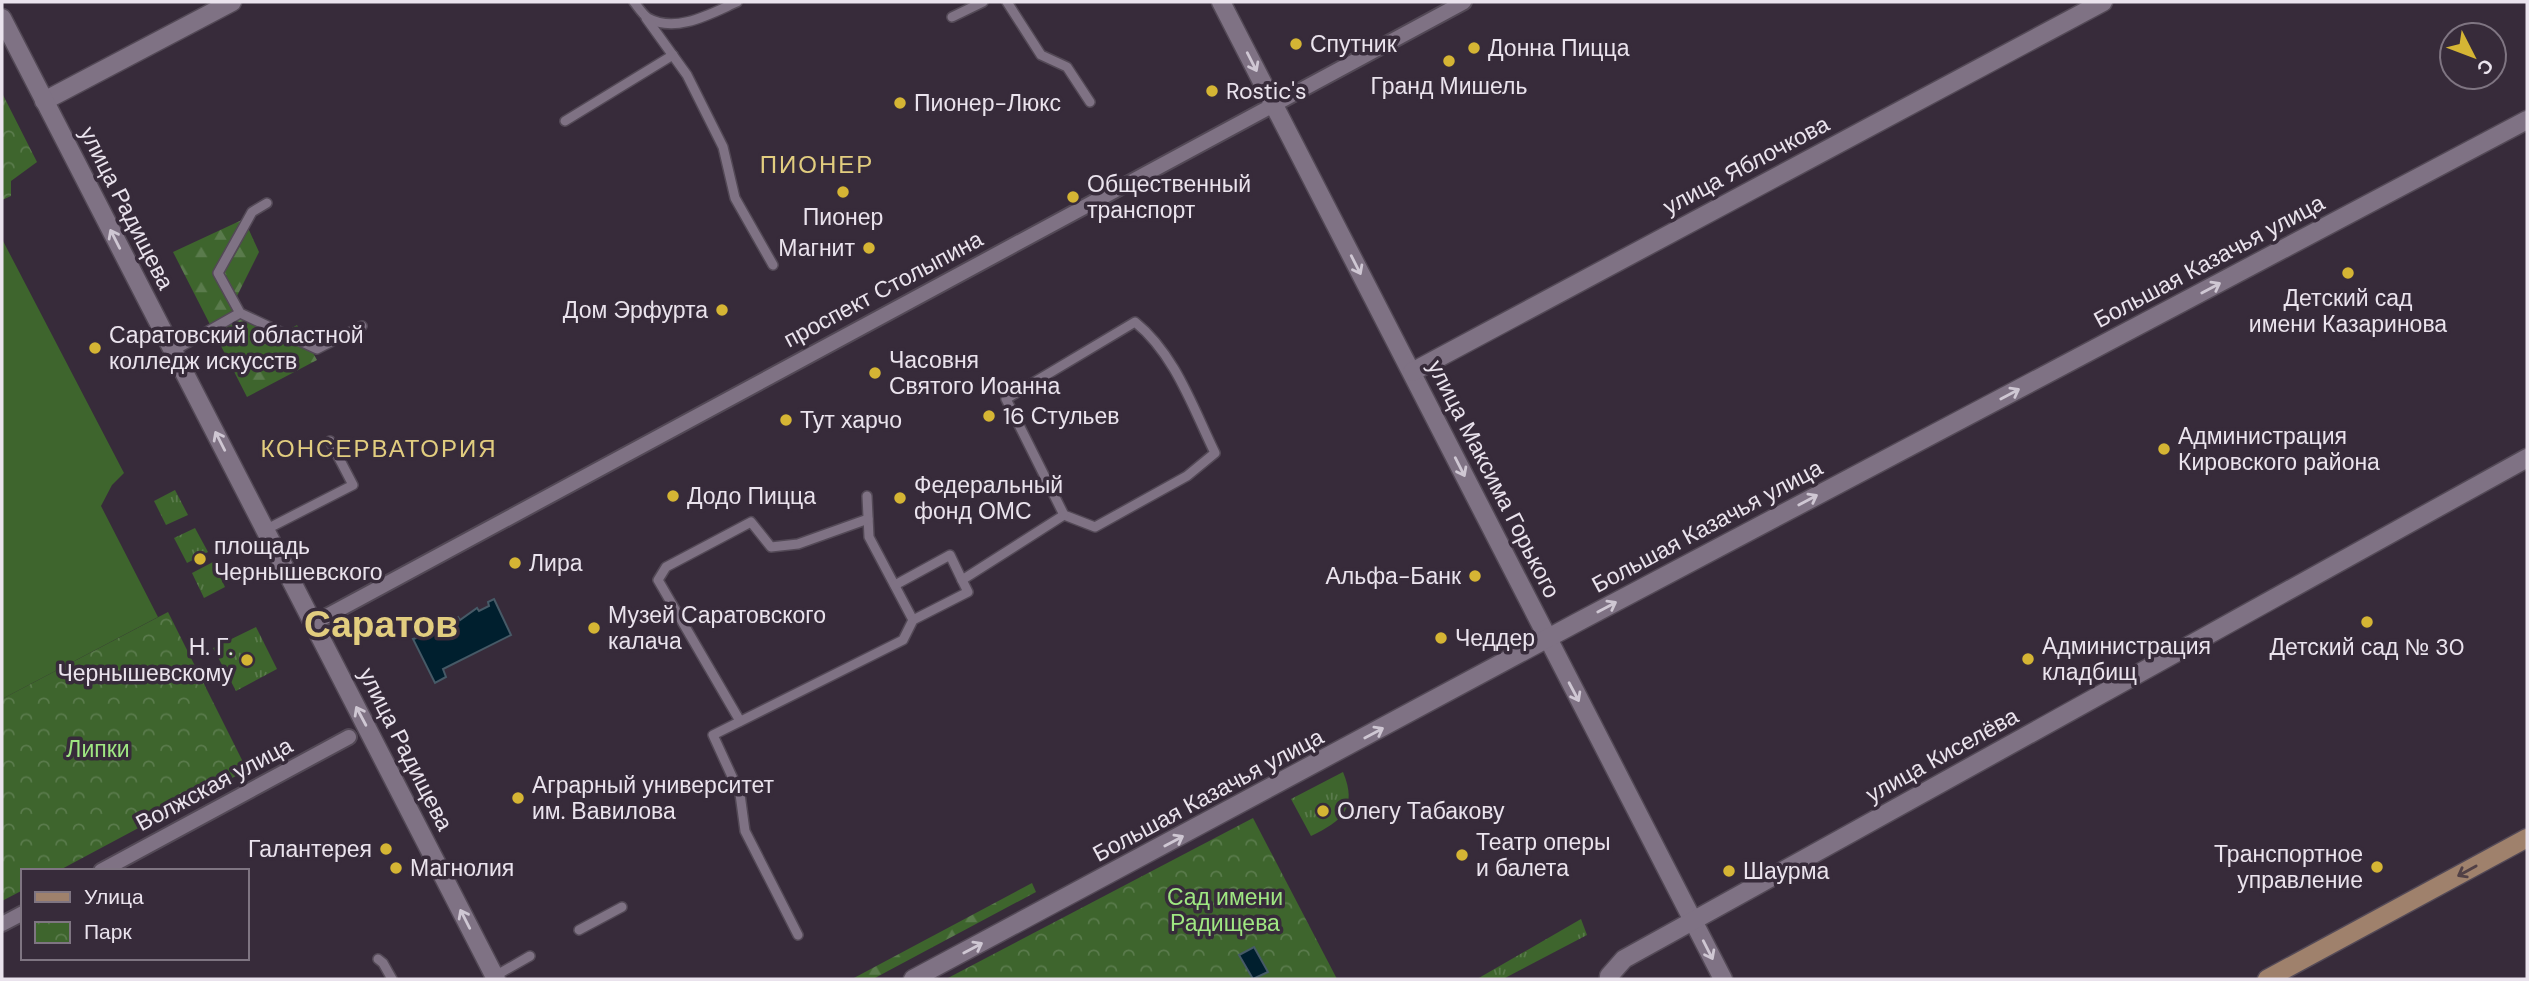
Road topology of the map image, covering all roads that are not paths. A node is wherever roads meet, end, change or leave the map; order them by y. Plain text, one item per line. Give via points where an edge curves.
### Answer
1 (232, 2) edge
2 (634, 2) edge
3 (737, 2) edge
4 (983, 2) edge
5 (1007, 2) edge
6 (1223, 2) edge
7 (1464, 2) edge
8 (2103, 2) edge
9 (2, 18) edge
10 (646, 18) junction
11 (952, 18) dead end
12 (673, 55) junction
13 (44, 101) junction
14 (1090, 102) dead end
15 (1274, 104) junction
16 (2527, 120) edge
17 (565, 121) dead end
18 (267, 203) dead end
19 (773, 265) dead end
20 (240, 313) junction
21 (362, 326) dead end
22 (173, 351) junction
23 (1412, 372) junction
24 (330, 442) dead end
25 (2527, 458) edge
26 (867, 496) dead end
27 (1064, 515) junction
28 (868, 519) junction
29 (265, 530) junction
30 (962, 580) junction
31 (895, 585) dead end
32 (325, 617) dead end
33 (913, 620) junction
34 (1548, 639) junction
35 (740, 721) junction
36 (349, 737) dead end
37 (2527, 838) edge
38 (105, 869) edge
39 (622, 907) dead end
40 (21, 914) edge
41 (1694, 921) junction
42 (2, 924) edge
43 (579, 930) dead end
44 (798, 935) dead end
45 (530, 956) dead end
46 (378, 959) dead end
47 (496, 978) edge
48 (392, 979) edge
49 (913, 979) edge
50 (1609, 979) edge
51 (1723, 979) edge
52 (2267, 979) edge

1 - 13 street
2 - 10 lane
3 - 10 lane via 697,20
4 - 11 lane
5 - 14 lane via 1041,55 1067,66
6 -> 15 street, улица Максима Горького
7 - 15 street, проспект Столыпина
8 - 23 street, улица Яблочкова
9 - 13 street, улица Радищева
10 - 12 lane
12 - 17 lane
12 - 19 lane via 723,147 735,198
22 -> 13 street, улица Радищева
15 -> 23 street, улица Максима Горького
15 - 32 street, проспект Столыпина
34 -> 16 street, Большая Казачья улица
18 - 20 lane via 252,212 218,273
20 - 21 lane via 317,349
20 - 22 lane
29 -> 22 street, улица Радищева
23 -> 34 street, улица Максима Горького
24 - 29 lane via 353,485
25 - 41 street, улица Киселёва
26 - 28 lane
27 - 27 lane via 1006,399 1135,322 1170,362 1215,453 1187,476 1095,527
27 - 30 lane
28 - 33 lane via 869,537
28 - 35 lane via 798,544 771,547 751,522 666,567 658,580
47 -> 29 street, улица Радищева
30 - 31 lane via 950,555
30 - 33 lane via 968,592
33 - 35 lane via 903,640
34 -> 41 street, улица Максима Горького
49 -> 34 street, Большая Казачья улица
35 - 44 lane via 713,735 740,794 745,831
36 - 38 street, Волжская улица
37 -> 52 main road
39 - 43 lane
40 - 42 street
41 - 50 street, улица Киселёва via 1624,959
41 -> 51 street, улица Максима Горького
45 - 47 lane
46 - 48 lane

